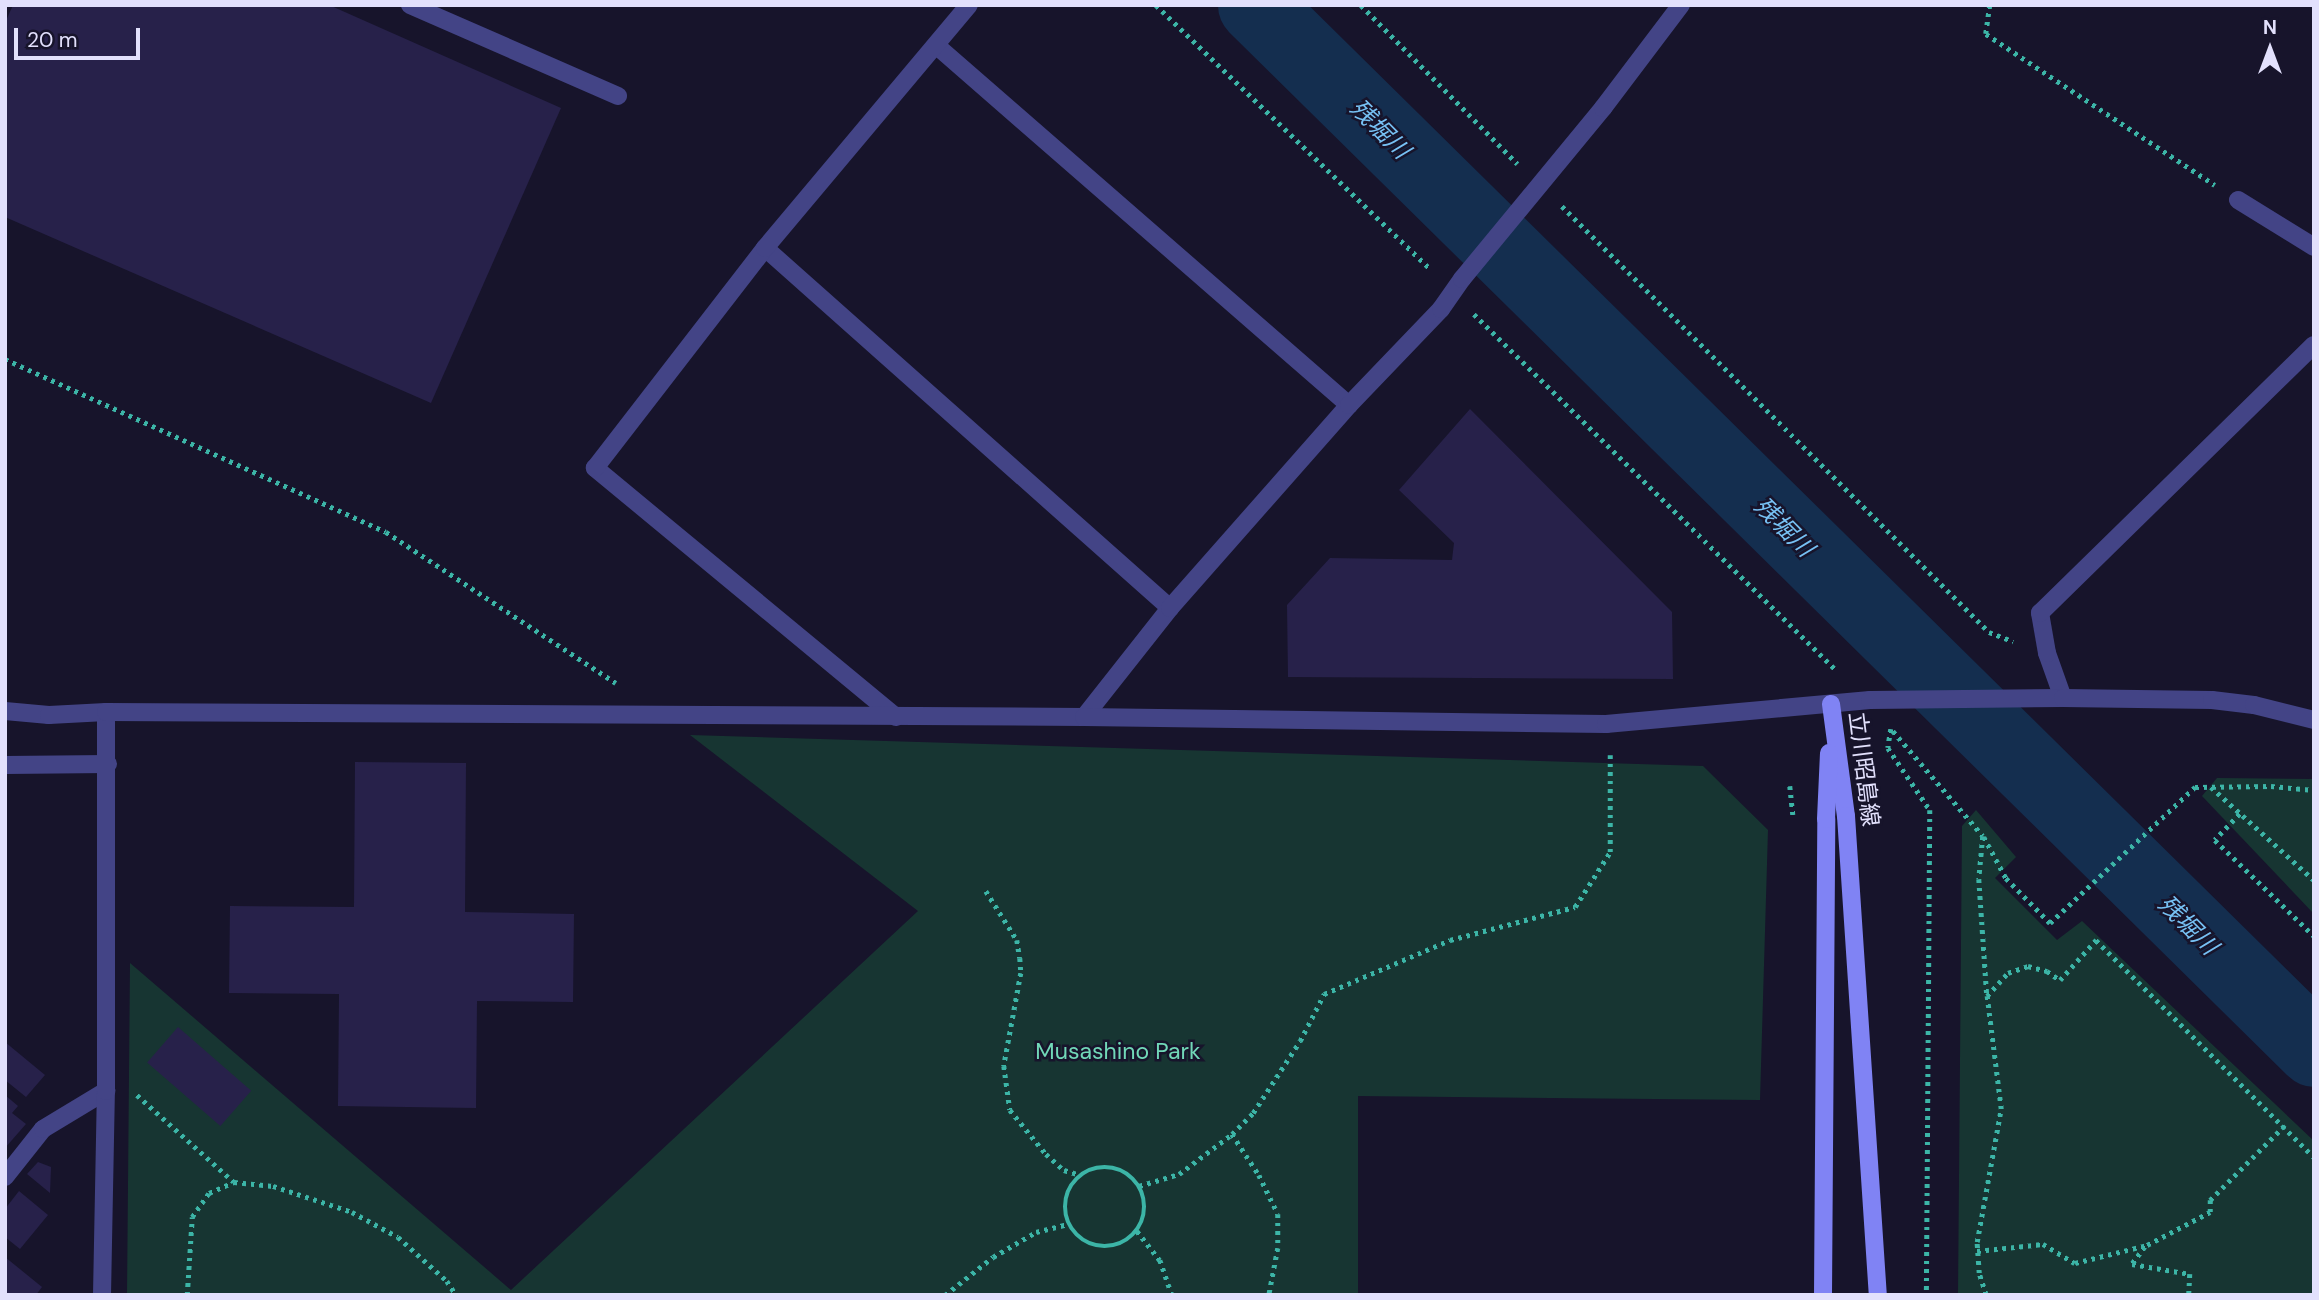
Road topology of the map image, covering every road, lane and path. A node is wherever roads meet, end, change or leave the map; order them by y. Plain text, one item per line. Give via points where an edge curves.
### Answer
1 (410, 5) edge
2 (969, 5) edge
3 (1156, 5) edge
4 (1361, 5) edge
5 (1681, 5) edge
6 (1990, 5) edge
7 (937, 47) junction
8 (618, 96) dead end
9 (1526, 172) dead end
10 (1556, 200) dead end
11 (2238, 200) joint
12 (2314, 247) edge
13 (765, 248) junction
14 (1435, 274) dead end
15 (1467, 307) dead end
16 (2314, 345) edge
17 (5, 359) edge
18 (1349, 405) junction
19 (1170, 608) junction
20 (1989, 632) dead end
21 (1828, 663) dead end
22 (622, 687) dead end
23 (2063, 698) junction
24 (1832, 704) junction
25 (5, 711) edge
26 (106, 712) junction
27 (896, 717) junction
28 (1084, 717) junction
29 (2314, 720) edge
30 (1610, 755) dead end
31 (5, 765) edge
32 (108, 765) junction
33 (2211, 786) junction
34 (2314, 790) edge
35 (2240, 814) junction
36 (1983, 836) junction
37 (2314, 880) edge
38 (986, 891) dead end
39 (2314, 936) edge
40 (1987, 996) junction
41 (129, 1087) dead end
42 (106, 1091) junction
43 (2284, 1126) junction
44 (1232, 1134) junction
45 (2314, 1157) edge
46 (1080, 1175) junction
47 (5, 1177) edge
48 (234, 1182) junction
49 (1139, 1186) junction
50 (1067, 1224) junction
51 (1137, 1231) junction
52 (2147, 1245) junction
53 (1977, 1251) junction
54 (102, 1295) edge
55 (187, 1295) edge
56 (456, 1295) edge
57 (945, 1295) edge
58 (1172, 1295) edge
59 (1269, 1295) edge
60 (1823, 1295) edge
61 (1878, 1295) edge
62 (1927, 1295) edge
63 (1986, 1295) edge
64 (2189, 1295) edge

1 - 8 street
2 - 7 street
3 - 14 path
4 - 9 path
5 - 18 street via 1441,309
6 - 11 path via 1986,34
7 - 13 street
7 - 18 street
10 - 20 path
11 - 12 street
13 - 19 street
13 - 27 street via 595,468
15 - 21 path
16 - 23 street via 2040,613 2047,653
17 - 22 path via 386,532
18 - 19 street
19 - 28 street
23 - 24 street
23 - 29 street via 2212,700
24 - 28 street via 1606,724
24 - 60 main road, 立川昭島線 via 1826,819
24 - 61 main road, 立川昭島線 via 1846,816
25 - 26 street via 49,715
26 - 27 street
26 - 32 street
27 - 28 street
30 - 44 path via 1610,852 1575,906 1450,940 1324,994 1254,1113
31 - 32 street
32 - 42 street
33 - 34 path
33 - 35 path
33 - 36 path via 2195,787 2050,923 2006,878
35 - 37 path
35 - 39 path via 2215,840
36 - 40 path via 1979,879
36 - 62 path via 1891,729 1888,748 1930,810
38 - 46 path via 1017,940 1020,958 1004,1066 1010,1110 1046,1154 1064,1170
40 - 43 path via 2008,973 2028,966 2060,980 2096,940
40 - 53 path via 2001,1109
41 - 48 path
42 - 47 street via 43,1129
42 - 54 street
43 - 45 path
43 - 52 path via 2210,1200 2210,1212
44 - 49 path via 1179,1174
44 - 59 path via 1278,1214 1278,1248
46 - 49 path via 1091,1169 1118,1169
46 - 50 path via 1065,1198
48 - 55 path via 209,1194 192,1217
48 - 56 path via 274,1186 352,1212 398,1237 447,1281
49 - 51 path via 1145,1211
50 - 51 path via 1075,1235 1098,1247 1124,1243
50 - 57 path via 1036,1232 993,1257
51 - 58 path via 1160,1259
52 - 53 path via 2075,1263 2043,1244
52 - 64 path via 2132,1264 2190,1274
53 - 63 path

